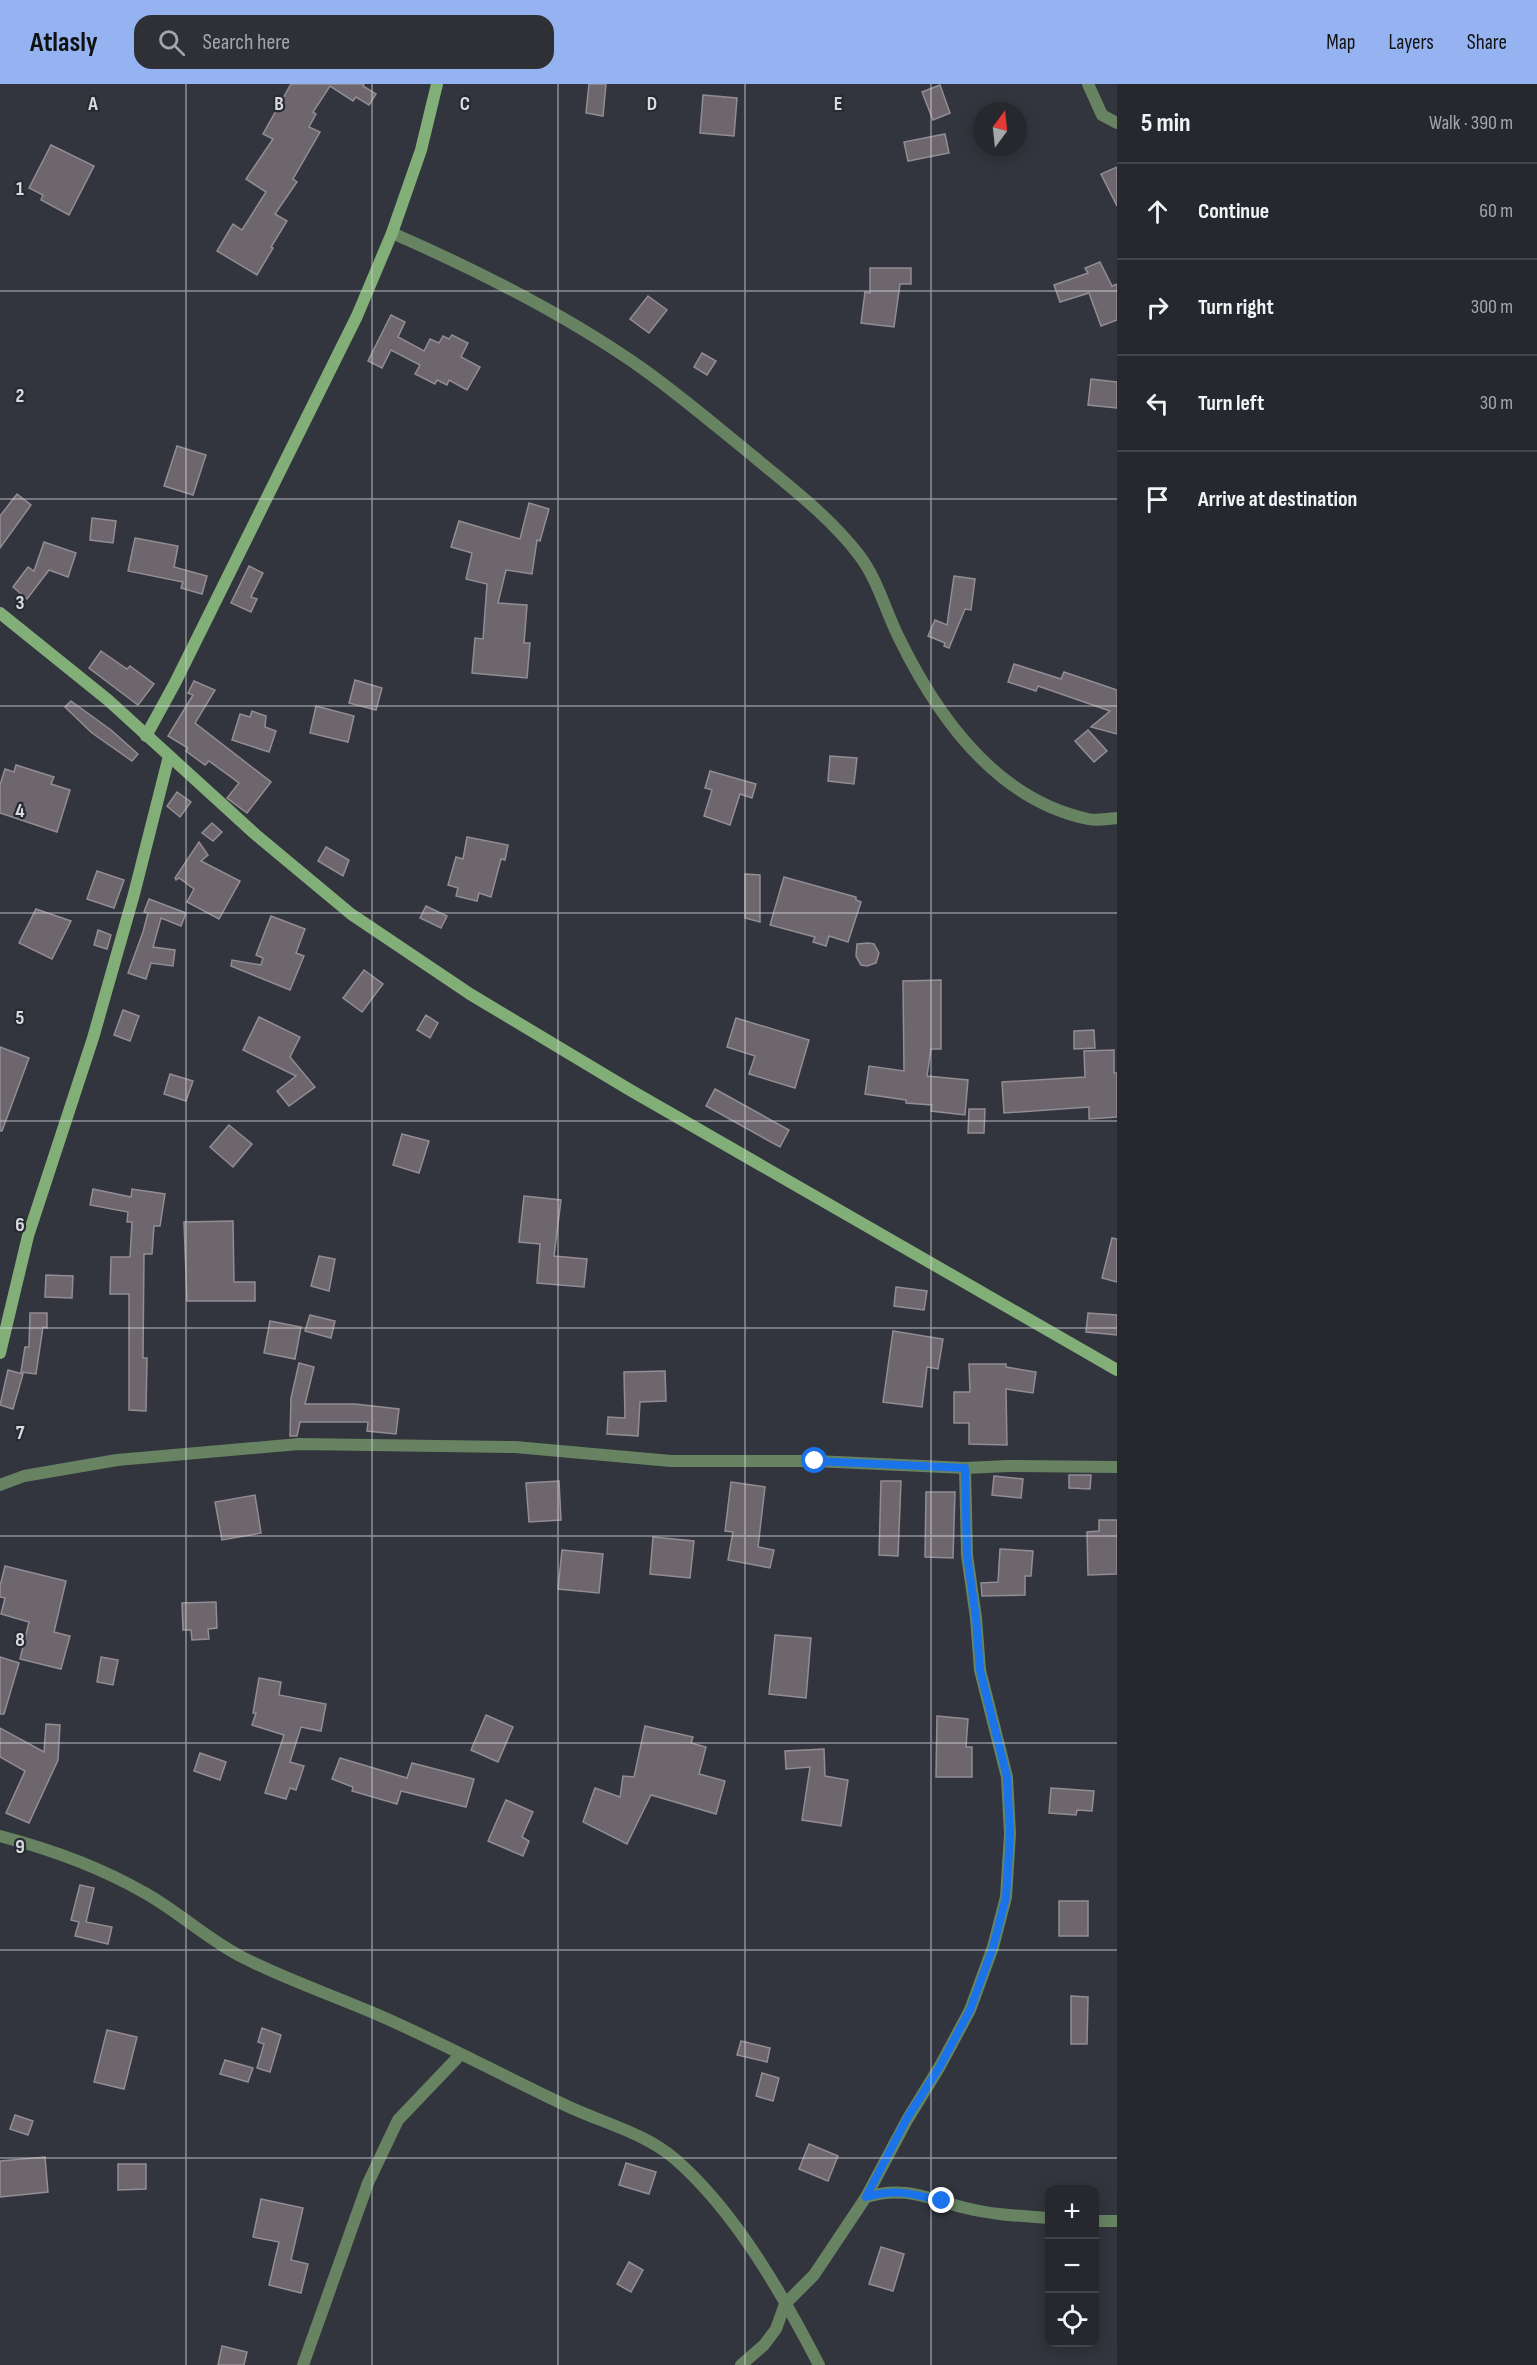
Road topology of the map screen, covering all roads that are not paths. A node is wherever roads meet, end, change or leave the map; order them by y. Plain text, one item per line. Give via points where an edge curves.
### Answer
1 (438, 84) edge
2 (1088, 84) edge
3 (1117, 123) edge
4 (392, 232) junction
5 (0, 613) edge
6 (146, 736) junction
7 (169, 756) junction
8 (1117, 819) edge
9 (0, 1353) edge
10 (1117, 1370) edge
11 (1117, 1467) edge
12 (965, 1468) junction
13 (0, 1485) edge
14 (0, 1836) edge
15 (460, 2055) junction
16 (866, 2197) junction
17 (1045, 2217) edge
18 (1117, 2221) edge
19 (1099, 2222) edge
20 (785, 2304) junction
21 (303, 2365) edge
22 (741, 2365) edge
23 (819, 2365) edge

1 - 4 main road via 421,150
2 - 3 street via 1102,115
4 - 6 main road via 357,316
4 - 8 street via 468,266 558,316 642,368 702,414 829,521 860,556 925,687 949,724 978,754 1020,792 1050,807 1090,820
5 - 6 main road via 108,700
6 - 7 main road
7 - 9 main road via 93,1038 28,1236
7 - 10 main road via 351,914 470,994
11 - 12 street
12 - 13 street via 815,1461 671,1461 515,1447 299,1444 117,1460 24,1476
12 - 16 street via 967,1555 980,1670 1007,1777 1010,1834 1006,1897 970,2010
14 - 15 street via 39,1846 145,1892 243,1958 379,2015
15 - 20 street via 674,2157 727,2216
15 - 21 street via 398,2120 368,2183
16 - 17 street via 887,2191 906,2192 967,2209
16 - 20 street via 814,2275
18 - 19 street
20 - 22 street via 776,2329
20 - 23 street

